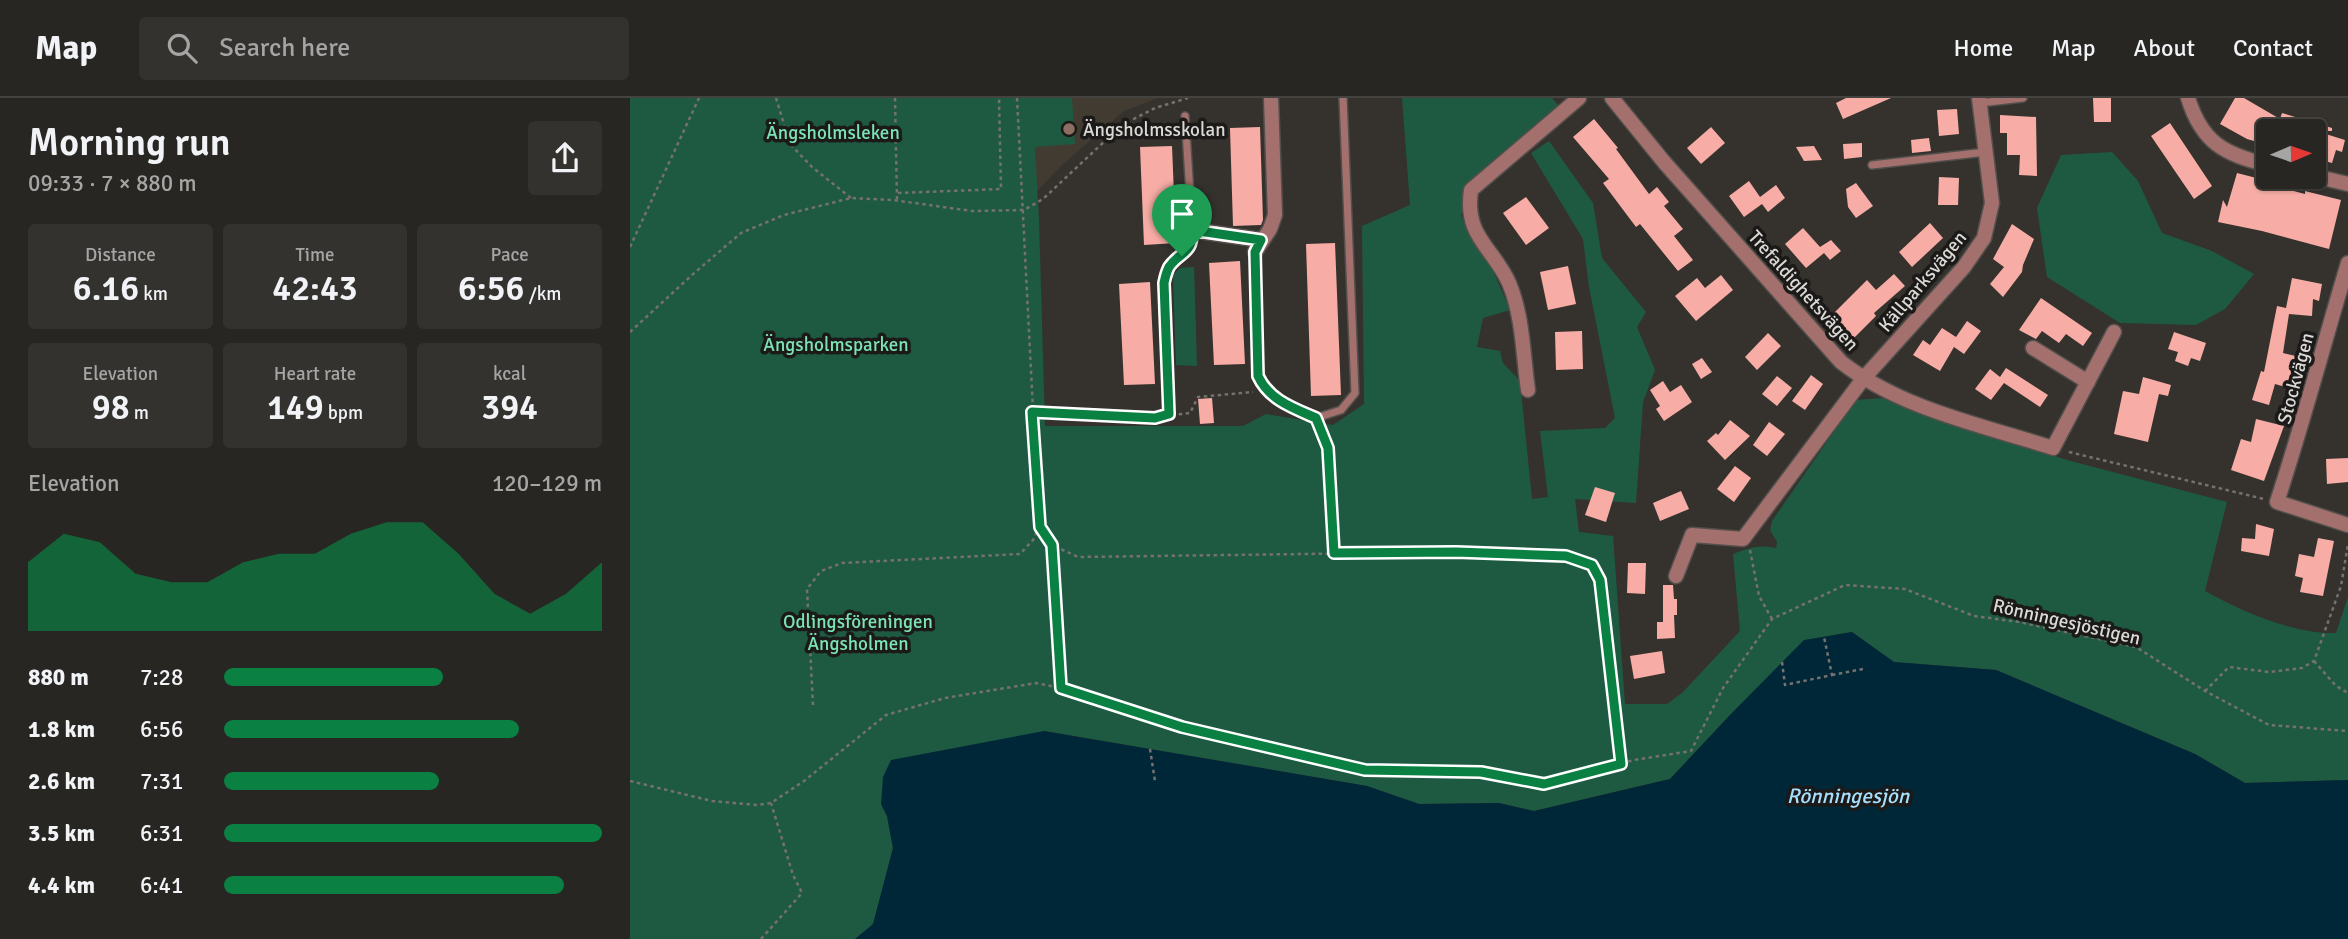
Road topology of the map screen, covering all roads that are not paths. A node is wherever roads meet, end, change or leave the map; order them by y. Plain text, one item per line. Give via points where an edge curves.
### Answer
1 (1271, 98) edge
2 (1343, 98) edge
3 (1579, 98) edge
4 (1612, 98) edge
5 (2023, 98) edge
6 (2188, 98) edge
7 (1980, 100) edge
8 (1185, 116) dead end
9 (1986, 152) junction
10 (2256, 162) edge
11 (1872, 165) dead end
12 (2326, 179) edge
13 (2348, 184) edge
14 (1192, 230) junction
15 (1258, 246) junction
16 (2348, 264) edge
17 (2114, 332) dead end
18 (2033, 348) dead end
19 (1168, 376) road end
20 (1863, 379) junction
21 (2088, 382) junction
22 (1528, 390) dead end
23 (2348, 525) edge
24 (1676, 576) dead end

1 - 15 street via 1275,215
2 - 15 lane via 1355,393 1341,410 1316,418 1265,390 1258,376
3 - 22 street via 1471,190 1468,209 1475,228 1508,282 1519,316
4 - 20 street, Trefaldighetsvägen via 1841,362
5 - 7 lane
6 - 10 street via 2195,121 2212,142
7 - 9 street, Källparksvägen
8 - 14 lane
9 - 11 lane
9 - 20 street, Källparksvägen via 1992,203 1984,238 1964,267
12 - 13 street
14 - 15 street
14 - 19 lane via 1193,241 1170,266 1164,283
16 - 23 street, Stockvägen via 2277,502
17 - 21 street
18 - 21 street
20 - 21 street, Trefaldighetsvägen via 1909,401 2053,448
20 - 24 street, Källparksvägen via 1743,539 1692,535

